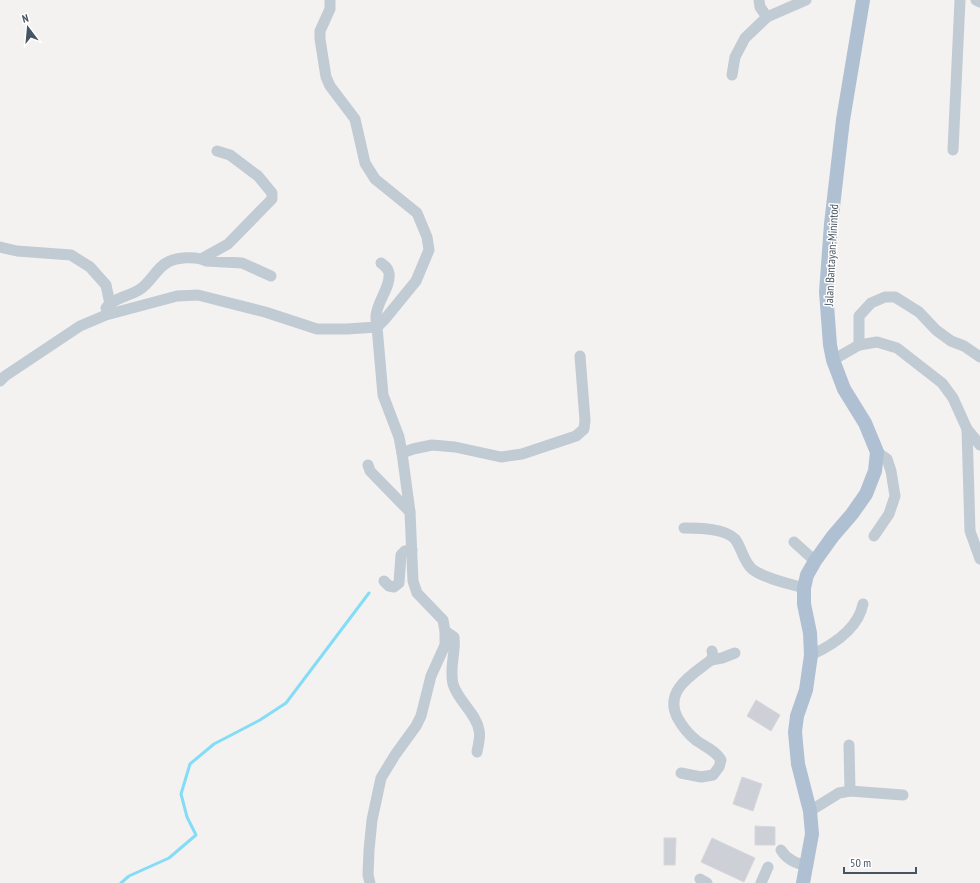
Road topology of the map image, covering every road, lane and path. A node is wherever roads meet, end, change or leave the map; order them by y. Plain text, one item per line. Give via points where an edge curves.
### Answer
1 (330, 0) edge
2 (759, 0) edge
3 (806, 0) edge
4 (863, 0) edge
5 (960, 0) edge
6 (976, 0) edge
7 (980, 2) edge
8 (767, 17) junction
9 (732, 75) dead end
10 (953, 150) dead end
11 (217, 151) dead end
12 (0, 247) edge
13 (201, 259) junction
14 (382, 263) dead end
15 (271, 276) dead end
16 (110, 304) junction
17 (106, 315) junction
18 (377, 327) junction
19 (859, 345) junction
20 (580, 356) dead end
21 (980, 358) edge
22 (832, 360) junction
23 (0, 381) edge
24 (967, 429) junction
25 (980, 445) edge
26 (877, 452) junction
27 (402, 453) junction
28 (368, 465) dead end
29 (410, 512) junction
30 (684, 528) dead end
31 (874, 536) dead end
32 (794, 542) dead end
33 (412, 550) junction
34 (980, 559) edge
35 (814, 561) junction
36 (384, 581) dead end
37 (804, 588) junction
38 (863, 604) dead end
39 (445, 630) junction
40 (735, 653) dead end
41 (811, 654) junction
42 (849, 746) dead end
43 (477, 752) dead end
44 (681, 773) dead end
45 (850, 791) junction
46 (903, 795) dead end
47 (810, 811) junction
48 (781, 850) dead end
49 (807, 866) junction
50 (768, 867) dead end
51 (370, 883) edge
52 (761, 883) edge
53 (804, 883) edge

1 - 18 street via 330,9 320,31 326,77 355,119 365,164 375,179 417,213 427,237 429,250 416,281
2 - 8 street via 760,7
3 - 8 street
4 - 22 main road, Jalan Bantayan-Minintod via 843,120 831,224 826,292
5 - 10 street
6 - 7 street
8 - 9 street via 745,38 736,57
11 - 13 street via 230,155 258,176 272,192 272,199 228,244
12 - 16 street via 17,251 71,255 90,267 106,285
13 - 15 street via 242,263
13 - 16 street via 191,257 171,260 139,290
14 - 18 street via 388,268 389,274 376,317
16 - 17 street via 106,307
17 - 18 street via 177,296 198,296 265,312 317,329
17 - 23 street via 80,326
18 - 27 street via 383,395 399,437
19 - 21 street via 859,316 871,302 885,297 896,297 920,312 936,330 951,341 964,346
19 - 22 street
19 - 24 street via 877,342 897,348 942,383 953,398
20 - 27 street via 585,420 584,429 576,436 522,454 501,457 456,447 432,445
22 - 26 main road, Jalan Bantayan-Minintod
24 - 25 street
24 - 34 street via 970,531
26 - 31 street via 887,458 895,496 888,514
26 - 35 main road, Jalan Bantayan-Minintod via 875,471 866,494
27 - 29 street
28 - 29 street via 370,471
29 - 33 street
30 - 37 street via 705,528 726,534 735,539 753,570 775,580
32 - 35 street
33 - 36 street via 401,555 399,583 394,587
33 - 39 street via 413,581 417,593 443,620
35 - 37 main road, Jalan Bantayan-Minintod
37 - 41 main road, Jalan Bantayan-Minintod
38 - 41 street via 861,615 846,632 827,647
39 - 43 street via 454,637 451,666 454,684 479,729
39 - 51 street via 445,645 431,676 421,716 382,778 372,820 368,875
40 - 44 street via 722,658 712,655 678,690 673,702 674,711 686,730 721,760 713,775 701,777
41 - 47 main road, Jalan Bantayan-Minintod via 806,690 797,716 795,732 798,764
42 - 45 street
45 - 46 street
45 - 47 street via 839,793
47 - 49 main road, Jalan Bantayan-Minintod via 812,834
48 - 49 street via 790,860
49 - 53 main road, Jalan Bantayan-Minintod
50 - 52 street

